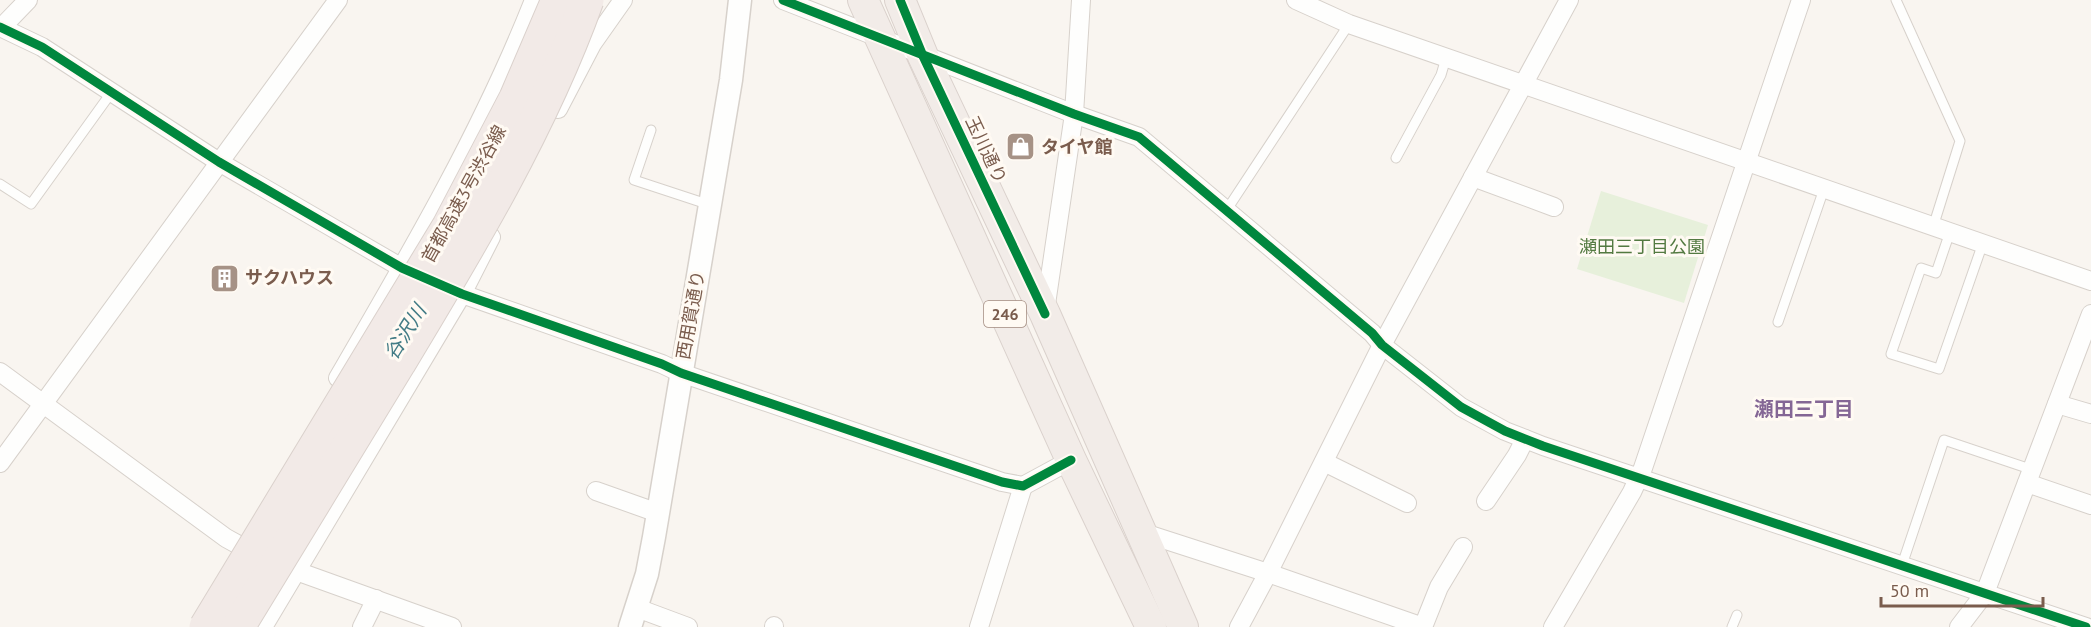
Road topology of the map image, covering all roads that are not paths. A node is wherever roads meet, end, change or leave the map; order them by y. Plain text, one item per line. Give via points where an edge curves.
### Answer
1 (28, 0) edge
2 (338, 0) edge
3 (534, 0) edge
4 (558, 0) edge
5 (587, 0) edge
6 (623, 0) edge
7 (740, 0) edge
8 (783, 0) edge
9 (863, 0) edge
10 (900, 0) edge
11 (1081, 0) edge
12 (1296, 0) edge
13 (1569, 0) edge
14 (1801, 0) edge
15 (1896, 0) edge
16 (1349, 24) junction
17 (1, 27) edge
18 (880, 38) junction
19 (923, 56) junction
20 (1446, 58) junction
21 (1523, 85) junction
22 (111, 93) junction
23 (1074, 114) junction
24 (651, 130) dead end
25 (1396, 158) dead end
26 (219, 162) junction
27 (1745, 162) junction
28 (1473, 177) junction
29 (0, 184) edge
30 (1824, 189) junction
31 (710, 205) junction
32 (1554, 207) dead end
33 (1226, 211) junction
34 (1942, 229) junction
35 (1983, 243) junction
36 (402, 268) junction
37 (2091, 281) edge
38 (462, 294) junction
39 (1045, 314) junction
40 (2091, 314) edge
41 (1778, 322) dead end
42 (1382, 345) junction
43 (0, 372) edge
44 (681, 373) junction
45 (43, 404) junction
46 (2057, 404) junction
47 (2091, 414) edge
48 (1525, 439) junction
49 (1071, 460) junction
50 (1324, 462) junction
51 (0, 463) edge
52 (2030, 476) junction
53 (1640, 477) junction
54 (1023, 486) junction
55 (596, 491) dead end
56 (1486, 501) dead end
57 (1407, 503) dead end
58 (2091, 506) edge
59 (658, 513) junction
60 (1141, 532) junction
61 (240, 547) junction
62 (1463, 547) dead end
63 (1902, 565) junction
64 (297, 571) junction
65 (1268, 573) junction
66 (1985, 593) junction
67 (376, 600) junction
68 (1737, 615) dead end
69 (633, 618) edge
70 (190, 627) edge
71 (206, 627) edge
72 (238, 627) edge
73 (263, 627) edge
74 (362, 627) edge
75 (452, 627) edge
76 (688, 627) edge
77 (979, 627) edge
78 (1151, 627) edge
79 (1183, 627) edge
80 (1239, 627) edge
81 (1423, 627) edge
82 (1553, 627) edge
83 (1732, 627) edge
84 (1959, 627) edge
85 (2086, 627) edge

1 - 17 street
2 - 26 street
3 - 36 street via 470,140
4 - 71 highway, 首都高速3号渋谷線, bridge via 516,98 449,226
5 - 72 highway, 首都高速3号渋谷線, bridge via 538,114 471,242
6 - 38 street via 592,44
7 - 31 street, 西用賀通り via 733,72
8 - 18 street
9 - 18 highway, 246
10 - 19 highway, 玉川通り / 246
11 - 23 street
12 - 16 street
13 - 21 street
14 - 27 street
15 - 34 lane via 1960,141
16 - 20 street
16 - 33 lane
17 - 22 street via 42,47
18 - 19 street
18 - 49 highway, 246
19 - 23 street
19 - 39 highway, 玉川通り / 246
20 - 21 street
20 - 25 lane via 1441,75
21 - 27 street
21 - 28 street
22 - 26 street
22 - 29 lane via 31,204
23 - 33 street via 1139,137
23 - 39 street
24 - 31 lane via 634,180
26 - 36 street
26 - 45 street
27 - 30 street
27 - 53 street
28 - 32 street
28 - 42 street
30 - 34 street
30 - 41 lane
31 - 44 street, 西用賀通り
33 - 42 street
34 - 35 street
34 - 35 lane via 1936,273 1922,268 1891,354 1939,369
35 - 37 street
36 - 38 street
36 - 61 street
38 - 44 street
38 - 64 street
39 - 60 highway, 玉川通り / 246
40 - 46 street
42 - 48 street via 1461,407
42 - 50 street
43 - 45 street
44 - 54 street
44 - 59 street, 西用賀通り
45 - 51 street
45 - 61 street
46 - 47 street
46 - 52 street
48 - 53 street
48 - 56 street
49 - 54 street
49 - 78 highway, 246
50 - 57 street
50 - 65 street
52 - 58 street
52 - 63 lane via 1944,440
52 - 66 street
53 - 63 street
53 - 82 street
54 - 77 street
55 - 59 street
59 - 69 street, 西用賀通り via 647,574
60 - 65 street
60 - 79 highway, 玉川通り / 246
61 - 64 street
61 - 70 street
62 - 81 street via 1439,587
63 - 66 street
64 - 67 street
64 - 73 street
65 - 80 street
65 - 81 street
66 - 84 street
66 - 85 street
67 - 74 street
67 - 75 street
68 - 83 lane
69 - 76 street

